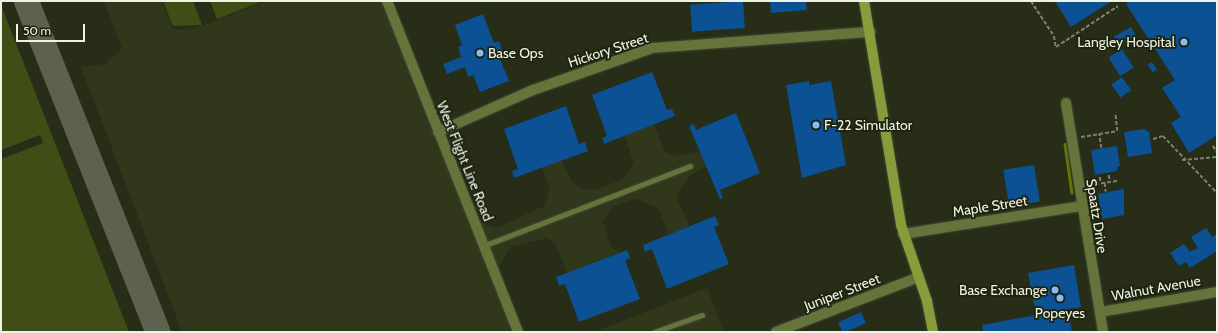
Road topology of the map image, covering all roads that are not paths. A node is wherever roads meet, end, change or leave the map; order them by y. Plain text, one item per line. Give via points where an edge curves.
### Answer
1 (387, 1) edge
2 (864, 1) edge
3 (870, 32) junction
4 (1066, 104) dead end
5 (438, 132) junction
6 (690, 166) dead end
7 (1081, 206) junction
8 (903, 234) junction
9 (483, 246) junction
10 (919, 277) junction
11 (1217, 292) edge
12 (1100, 312) junction
13 (702, 315) dead end
14 (518, 332) edge
15 (654, 332) edge
16 (776, 332) edge
17 (933, 332) edge
18 (1103, 332) edge

1 - 5 street, West Flight Line Road
2 - 3 main road
3 - 5 street, Hickory Street via 652,48 533,90
3 - 8 main road
4 - 7 street, Spaatz Drive
5 - 9 street, West Flight Line Road
6 - 9 lane
7 - 8 street, Maple Street
7 - 12 street, Spaatz Drive
8 - 10 main road
9 - 14 street, West Flight Line Road
10 - 16 street, Juniper Street
10 - 17 main road
11 - 12 street, Walnut Avenue
12 - 18 street, Spaatz Drive
13 - 15 lane

